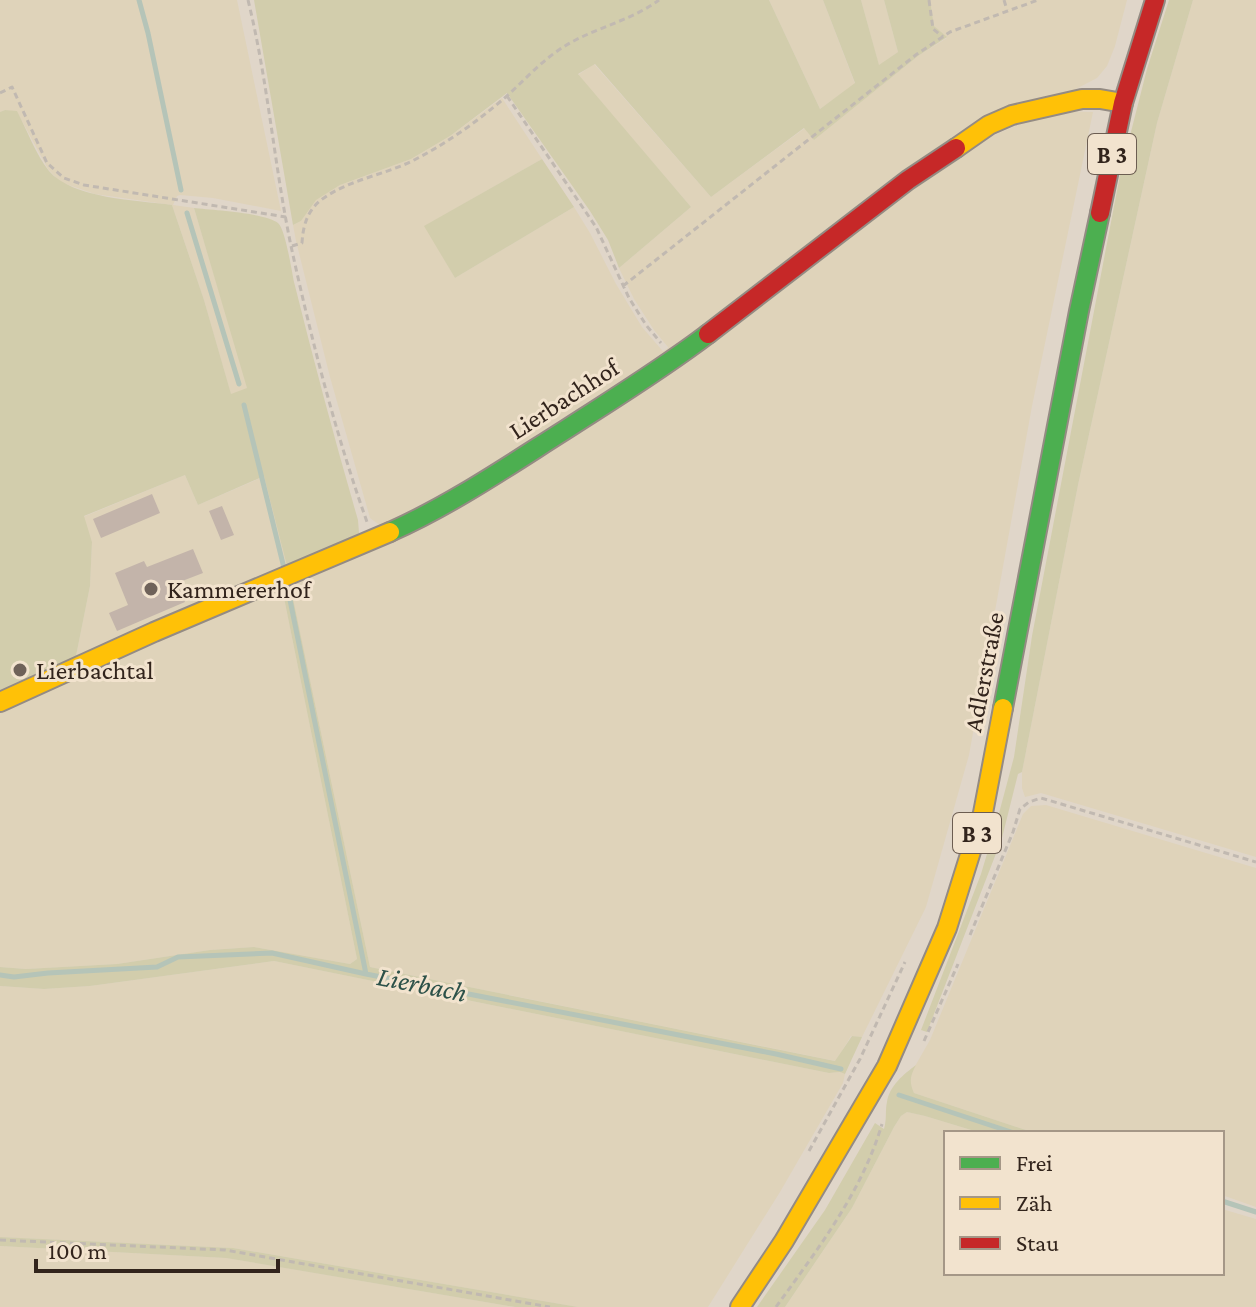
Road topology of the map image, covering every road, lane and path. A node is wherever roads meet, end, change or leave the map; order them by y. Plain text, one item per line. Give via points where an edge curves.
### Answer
1 (248, 0) edge
2 (659, 0) edge
3 (929, 0) edge
4 (1004, 0) edge
5 (1038, 0) edge
6 (1155, 0) edge
7 (1007, 10) junction
8 (943, 37) junction
9 (0, 93) edge
10 (507, 96) junction
11 (1123, 103) junction
12 (286, 217) junction
13 (291, 246) junction
14 (623, 286) junction
15 (673, 359) junction
16 (373, 540) junction
17 (0, 702) edge
18 (1256, 862) edge
19 (965, 947) dead end
20 (959, 961) dead end
21 (905, 963) dead end
22 (922, 1045) dead end
23 (875, 1089) junction
24 (806, 1156) dead end
25 (0, 1240) edge
26 (550, 1307) edge
27 (740, 1307) edge
28 (776, 1307) edge

1 - 12 path
2 - 10 path via 556,52
3 - 8 path via 933,29
4 - 7 path
5 - 7 path
6 - 11 main road, Adlerstraße / B 3
7 - 8 path
8 - 14 path
9 - 12 path via 12,87 47,163 64,178
10 - 13 path via 413,161 319,201 306,216 302,243
10 - 14 path via 596,227
11 - 15 main road, Lierbachhof via 1082,99 989,125 908,180
11 - 23 main road, Adlerstraße / B 3 via 983,813 947,928
12 - 13 path
13 - 16 path
14 - 15 path
15 - 16 main road, Lierbachhof via 424,517
16 - 17 main road, Lierbachhof
18 - 19 path via 1041,798 1020,809
20 - 22 path
21 - 24 path
23 - 27 main road, Adlerstraße / B 3
23 - 28 path via 883,1105 874,1151 847,1203
25 - 26 path via 225,1250

